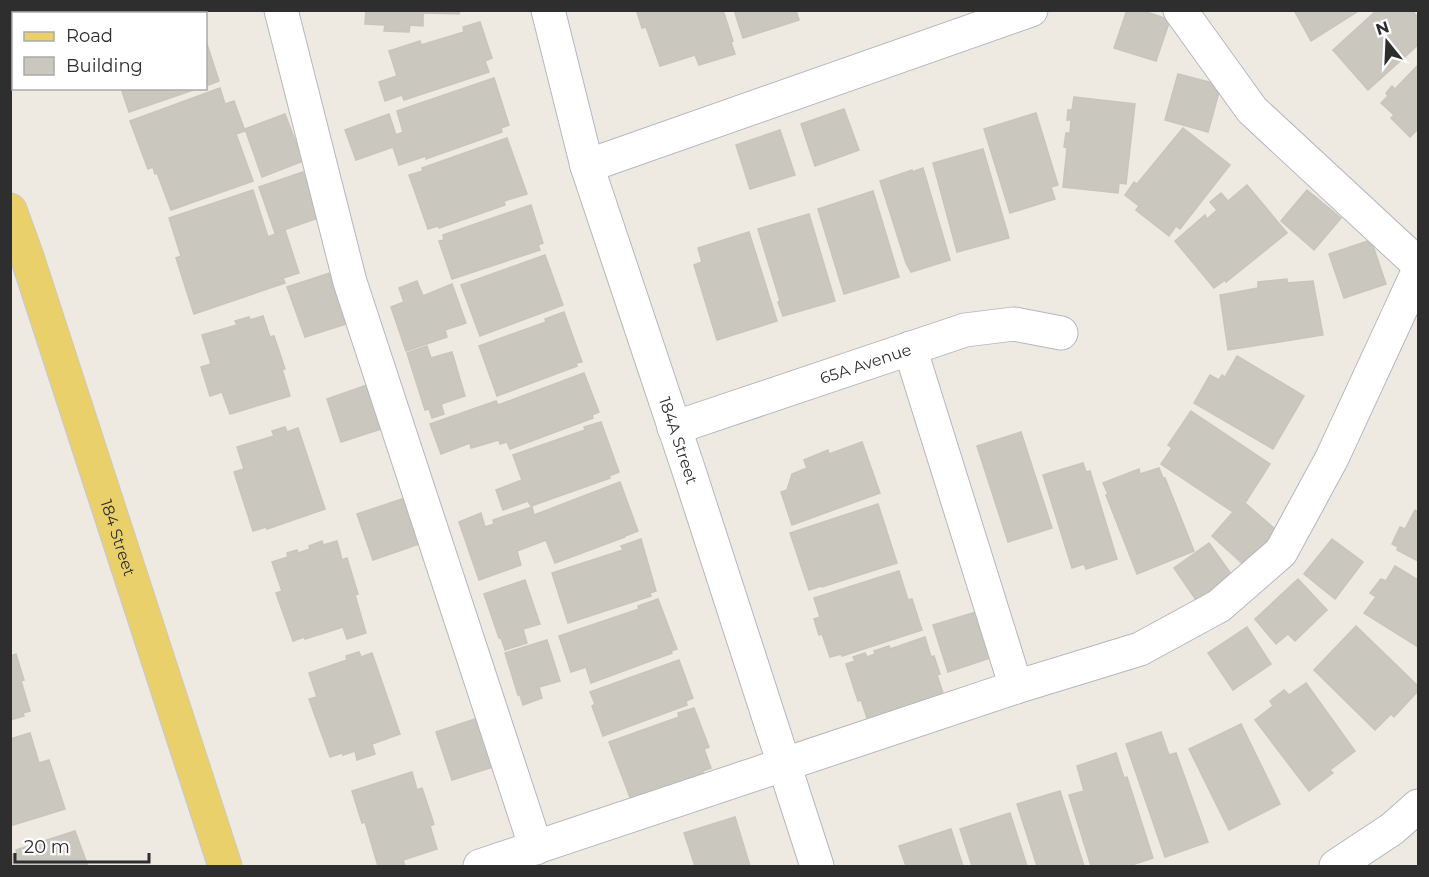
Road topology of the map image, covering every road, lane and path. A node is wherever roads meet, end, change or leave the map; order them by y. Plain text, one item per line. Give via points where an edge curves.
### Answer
1 (281, 10) edge
2 (548, 10) edge
3 (1031, 10) edge
4 (1180, 10) edge
5 (587, 166) junction
6 (10, 210) edge
7 (1419, 264) edge
8 (1419, 272) edge
9 (1061, 333) dead end
10 (910, 348) junction
11 (674, 428) junction
12 (1016, 687) junction
13 (784, 765) junction
14 (1419, 806) edge
15 (536, 848) junction
16 (225, 867) edge
17 (480, 867) edge
18 (817, 867) edge
19 (1336, 867) edge

1 - 15 street via 350,282
2 - 5 street, 184A Street
3 - 5 street
4 - 7 street via 1252,110
5 - 11 street, 184A Street
6 - 16 main road, 184 Street
8 - 12 street via 1332,458 1281,552 1219,606 1140,650
9 - 10 street, 65A Avenue via 1014,324 965,330
10 - 11 street, 65A Avenue
10 - 12 street
11 - 13 street, 184A Street
12 - 13 street
13 - 15 street
13 - 18 street, 184A Street
14 - 19 street
15 - 17 street

